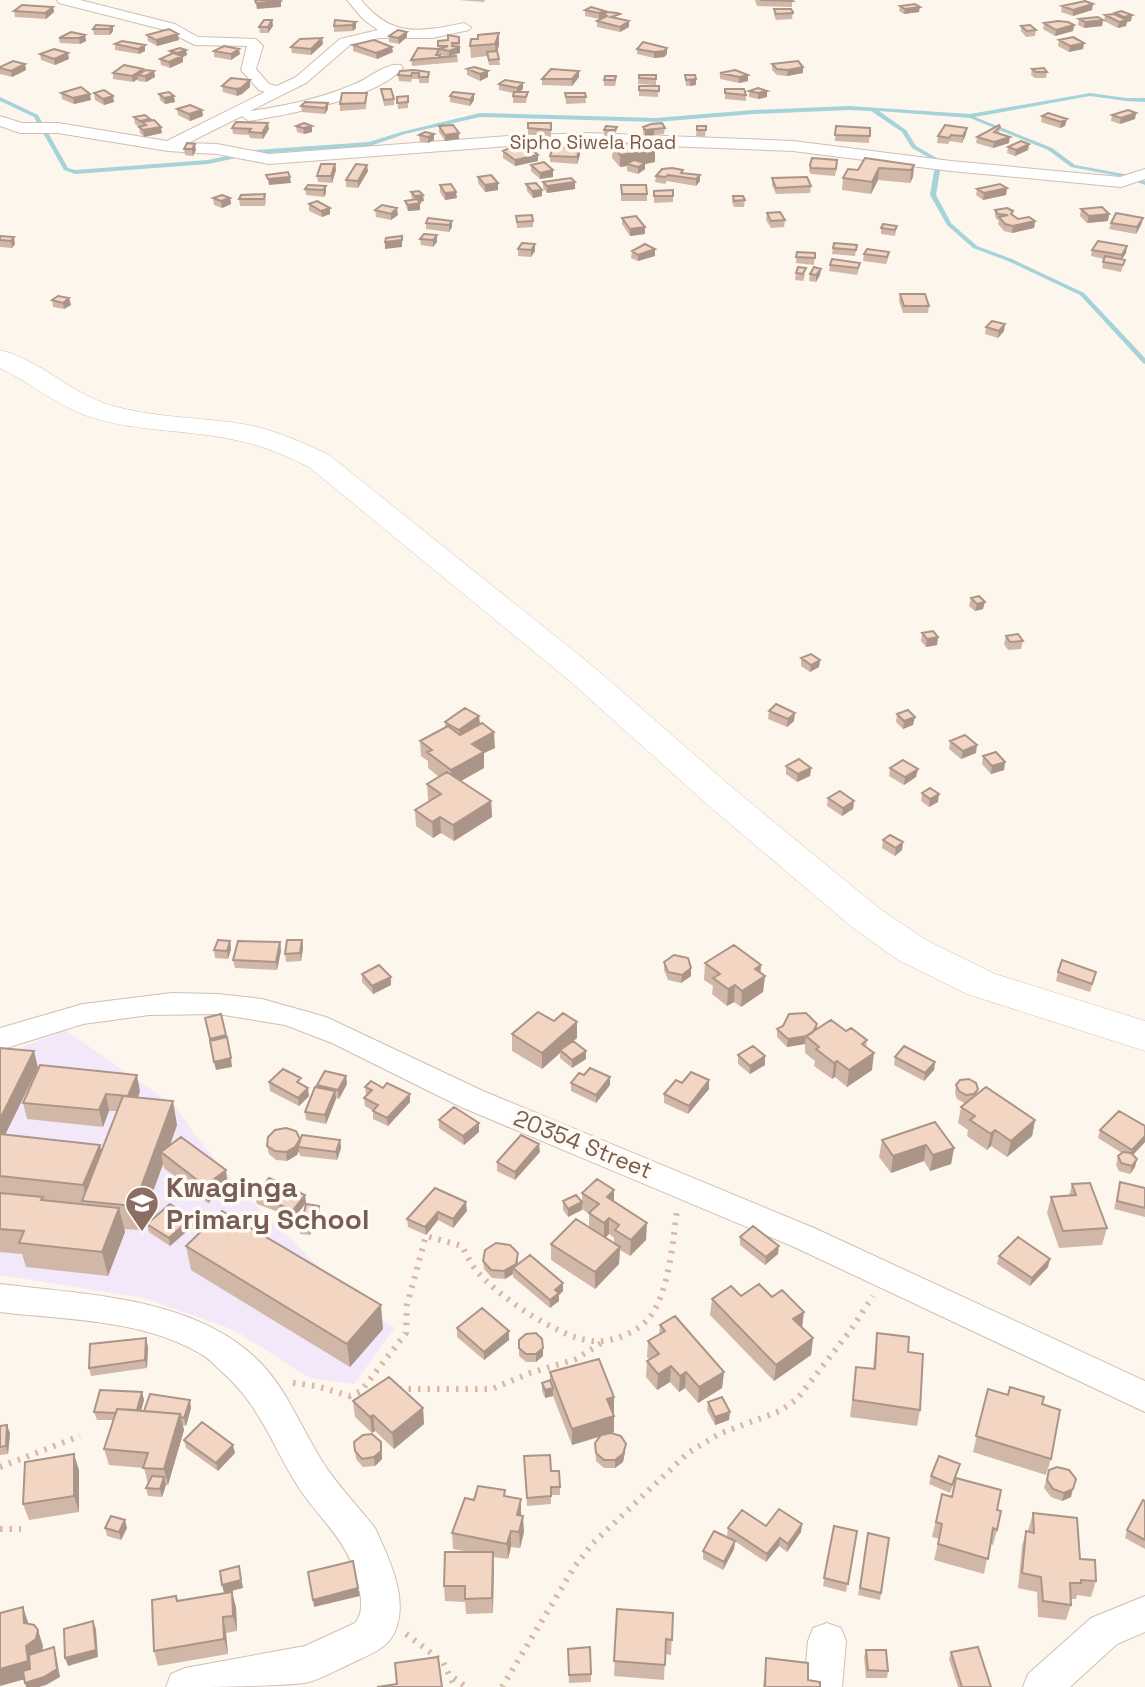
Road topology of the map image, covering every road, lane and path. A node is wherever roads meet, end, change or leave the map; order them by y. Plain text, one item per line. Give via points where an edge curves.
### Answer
1 (64, 0) edge
2 (354, 0) edge
3 (464, 27) dead end
4 (397, 33) junction
5 (396, 68) dead end
6 (279, 91) junction
7 (226, 119) junction
8 (0, 121) edge
9 (168, 146) junction
10 (1137, 177) edge
11 (0, 358) edge
12 (1145, 1035) edge
13 (0, 1040) edge
14 (689, 1188) junction
15 (887, 1275) junction
16 (0, 1298) edge
17 (603, 1342) junction
18 (254, 1379) junction
19 (389, 1390) edge
20 (376, 1392) edge
21 (350, 1396) junction
22 (1145, 1397) edge
23 (80, 1436) dead end
24 (0, 1467) edge
25 (0, 1529) edge
26 (21, 1529) dead end
27 (1145, 1614) edge
28 (379, 1624) junction
29 (827, 1641) dead end
30 (453, 1677) junction
31 (185, 1687) edge
32 (455, 1687) edge
33 (466, 1687) edge
34 (502, 1687) edge
35 (822, 1687) edge
36 (1042, 1687) edge

1 - 6 street via 159,23 195,41 251,42 256,46 248,70 264,87
2 - 4 street via 372,20
3 - 4 street via 432,34
4 - 6 street via 345,42 313,72
5 - 7 street via 375,82 336,96
6 - 7 street
7 - 9 street
8 - 9 street, Sipho Siwela Road via 20,128 58,128
9 - 10 street, Sipho Siwela Road via 256,157 587,138 793,146 1066,178
11 - 12 street via 65,397 100,411 245,433 319,461 573,667 874,924 912,950 981,984
13 - 14 street, 20354 Street via 82,1014 138,1006 263,1009 306,1021 467,1097
14 - 15 street, 20354 Street
14 - 17 path via 678,1197 664,1280 652,1314 630,1334
15 - 22 street, 20354 Street
15 - 34 path via 797,1399 688,1453 593,1544
16 - 18 street via 155,1320 214,1345
17 - 19 path via 576,1359 492,1389
17 - 21 path via 588,1341 528,1315 475,1270 462,1246 426,1236 403,1314 406,1333 361,1391
18 - 21 path via 316,1386
18 - 28 street via 310,1474 362,1540 376,1576
20 - 21 path
23 - 24 path
25 - 26 path
27 - 36 street via 1104,1631
28 - 30 path via 405,1634 439,1657
28 - 31 street via 369,1636 307,1664
29 - 35 street
30 - 32 path
30 - 33 path

